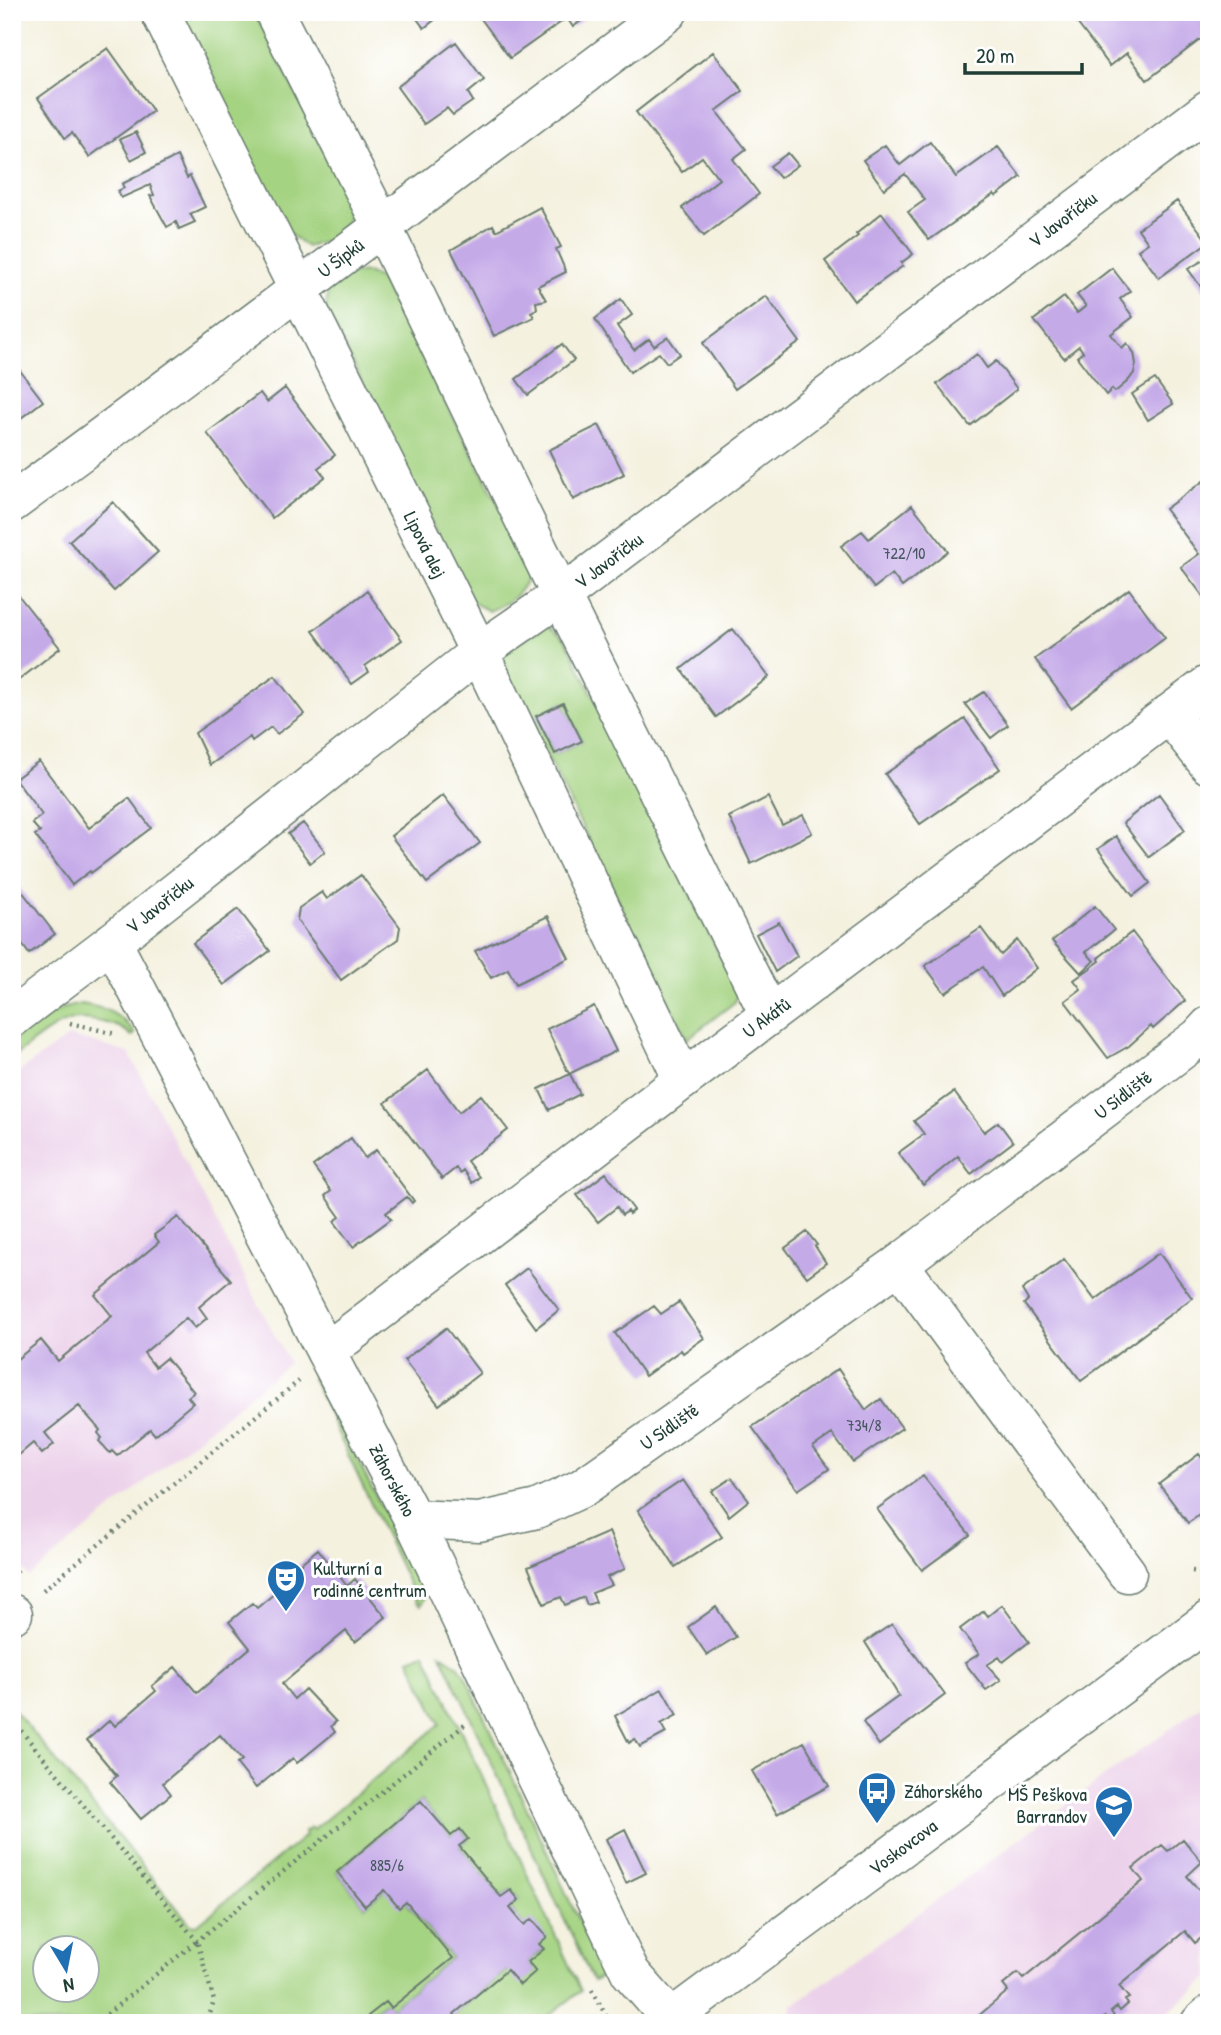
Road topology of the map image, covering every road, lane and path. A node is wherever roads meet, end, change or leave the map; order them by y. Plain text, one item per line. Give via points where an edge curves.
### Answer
1 (160, 12) edge
2 (274, 12) edge
3 (668, 12) edge
4 (1209, 109) edge
5 (382, 226) junction
6 (300, 290) junction
7 (12, 503) edge
8 (561, 596) junction
9 (479, 652) junction
10 (1209, 684) edge
11 (1169, 714) junction
12 (1209, 765) edge
13 (112, 942) junction
14 (769, 1014) junction
15 (12, 1018) edge
16 (67, 1022) dead end
17 (1209, 1026) edge
18 (117, 1034) dead end
19 (23, 1056) dead end
20 (12, 1064) edge
21 (683, 1080) junction
22 (899, 1264) junction
23 (326, 1352) junction
24 (413, 1519) junction
25 (1192, 1571) dead end
26 (1127, 1573) dead end
27 (1209, 1573) edge
28 (13, 1614) edge
29 (1209, 1620) edge
30 (461, 1711) dead end
31 (12, 1720) edge
32 (197, 1941) junction
33 (590, 1985) dead end
34 (1209, 2015) edge
35 (672, 2021) edge
36 (96, 2023) edge
37 (207, 2023) edge
38 (610, 2023) edge
39 (1200, 2023) edge

1 - 6 street, Lipová alej
2 - 5 street
3 - 5 street, U Šípků
4 - 8 street, V Javoříčku
5 - 6 street, U Šípků
5 - 8 street
6 - 7 street, U Šípků
6 - 9 street, Lipová alej
8 - 9 street, V Javoříčku
8 - 14 street
9 - 13 street, V Javoříčku
9 - 21 street, Lipová alej
10 - 11 street, U Akátů
11 - 12 street
11 - 14 street, U Akátů
13 - 15 street, V Javoříčku
13 - 23 street, Záhorského
14 - 21 street, U Akátů
16 - 18 path
17 - 22 street, U Sídliště
19 - 20 path
21 - 23 street, U Akátů
22 - 24 street, U Sídliště via 582,1488 537,1509 479,1522
22 - 26 street
23 - 24 street, Záhorského
23 - 28 path via 305,1377
24 - 35 street, Záhorského via 630,1972
25 - 27 path
29 - 35 street, Voskovcova
30 - 32 path via 467,1724
31 - 32 path
32 - 36 path
32 - 37 path via 214,2001
33 - 38 path
34 - 39 street

